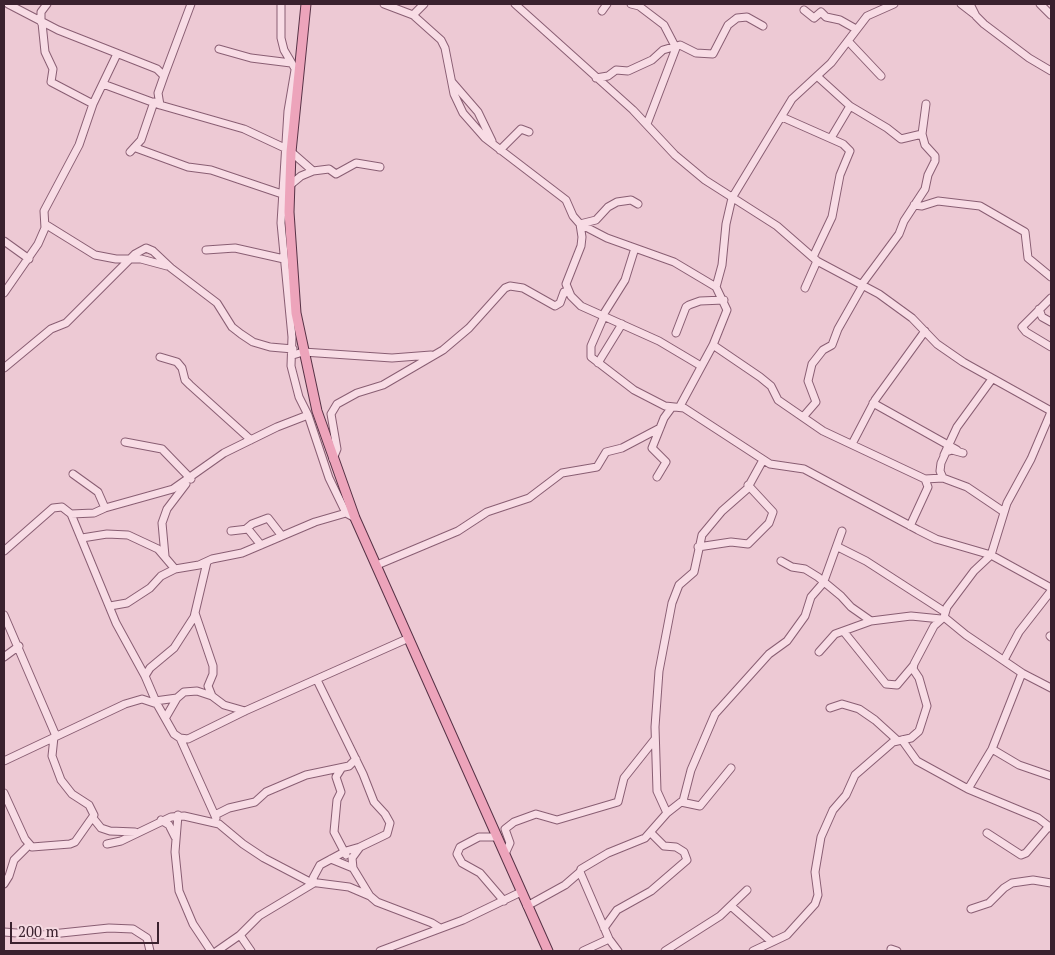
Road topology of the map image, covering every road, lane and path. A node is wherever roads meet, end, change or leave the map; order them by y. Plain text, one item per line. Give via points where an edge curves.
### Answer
1 (8, 4) edge
2 (47, 4) edge
3 (191, 4) edge
4 (281, 4) edge
5 (306, 4) edge
6 (384, 4) edge
7 (424, 4) edge
8 (515, 4) edge
9 (607, 4) edge
10 (631, 4) edge
11 (894, 4) edge
12 (961, 4) edge
13 (970, 4) edge
14 (1040, 4) edge
15 (804, 10) dead end
16 (602, 11) dead end
17 (1051, 15) edge
18 (413, 16) junction
19 (976, 16) junction
20 (42, 22) junction
21 (763, 26) dead end
22 (58, 30) junction
23 (856, 30) junction
24 (44, 35) junction
25 (848, 41) junction
26 (676, 48) junction
27 (219, 49) dead end
28 (117, 54) junction
29 (295, 69) junction
30 (1051, 71) edge
31 (164, 76) junction
32 (881, 76) dead end
33 (818, 77) junction
34 (596, 78) junction
35 (451, 81) junction
36 (103, 84) junction
37 (157, 103) junction
38 (93, 104) junction
39 (926, 104) dead end
40 (850, 106) junction
41 (782, 117) junction
42 (647, 124) junction
43 (529, 132) dead end
44 (922, 134) junction
45 (831, 138) junction
46 (498, 148) junction
47 (288, 151) junction
48 (380, 166) dead end
49 (312, 171) junction
50 (289, 186) junction
51 (282, 194) junction
52 (732, 198) junction
53 (638, 204) dead end
54 (914, 205) junction
55 (45, 224) junction
56 (580, 224) junction
57 (4, 241) edge
58 (635, 248) junction
59 (206, 250) dead end
60 (131, 258) junction
61 (284, 258) junction
62 (29, 259) junction
63 (815, 259) junction
64 (171, 268) junction
65 (1051, 277) edge
66 (863, 284) junction
67 (716, 287) junction
68 (805, 288) dead end
69 (4, 293) edge
70 (569, 293) junction
71 (1051, 298) edge
72 (724, 300) junction
73 (1039, 309) junction
74 (604, 316) junction
75 (1051, 322) edge
76 (622, 324) junction
77 (924, 331) junction
78 (676, 333) dead end
79 (713, 345) junction
80 (1051, 347) edge
81 (293, 352) junction
82 (303, 352) junction
83 (434, 354) junction
84 (160, 357) dead end
85 (598, 363) junction
86 (701, 366) junction
87 (4, 368) edge
88 (992, 379) junction
89 (874, 403) junction
90 (676, 407) junction
91 (1051, 411) edge
92 (308, 416) junction
93 (803, 417) junction
94 (295, 421) junction
95 (312, 428) junction
96 (660, 428) junction
97 (251, 440) junction
98 (125, 442) dead end
99 (852, 444) junction
100 (947, 445) junction
101 (944, 455) junction
102 (332, 459) junction
103 (763, 460) junction
104 (74, 474) dead end
105 (657, 477) dead end
106 (943, 478) junction
107 (190, 479) junction
108 (925, 479) junction
109 (748, 485) junction
110 (105, 508) junction
111 (1004, 512) junction
112 (346, 513) junction
113 (71, 514) junction
114 (355, 518) junction
115 (910, 526) junction
116 (246, 529) junction
117 (231, 531) dead end
118 (842, 531) dead end
119 (282, 536) junction
120 (82, 538) junction
121 (261, 545) junction
122 (698, 547) junction
123 (838, 547) junction
124 (4, 551) edge
125 (991, 555) junction
126 (165, 556) junction
127 (781, 561) dead end
128 (207, 562) junction
129 (377, 566) junction
130 (175, 568) junction
131 (824, 582) junction
132 (1051, 590) edge
133 (110, 606) junction
134 (195, 613) junction
135 (4, 615) edge
136 (943, 616) junction
137 (871, 621) junction
138 (844, 632) junction
139 (409, 638) junction
140 (18, 646) junction
141 (819, 652) dead end
142 (4, 657) edge
143 (1004, 660) junction
144 (913, 666) junction
145 (1022, 673) junction
146 (145, 676) junction
147 (317, 680) junction
148 (1051, 688) edge
149 (212, 696) junction
150 (177, 698) junction
151 (156, 702) junction
152 (830, 708) dead end
153 (245, 710) junction
154 (166, 716) junction
155 (55, 736) junction
156 (915, 736) junction
157 (180, 738) junction
158 (655, 739) junction
159 (899, 740) junction
160 (36, 745) junction
161 (910, 748) junction
162 (992, 749) junction
163 (52, 753) junction
164 (356, 759) junction
165 (4, 761) edge
166 (731, 768) dead end
167 (341, 769) junction
168 (1051, 776) edge
169 (968, 789) junction
170 (4, 793) edge
171 (683, 801) junction
172 (667, 813) junction
173 (178, 815) junction
174 (215, 815) junction
175 (93, 818) junction
176 (161, 820) junction
177 (218, 824) junction
178 (1050, 827) edge
179 (136, 832) junction
180 (651, 833) junction
181 (987, 833) dead end
182 (497, 836) junction
183 (176, 839) junction
184 (107, 844) dead end
185 (29, 845) junction
186 (360, 847) junction
187 (344, 852) junction
188 (505, 854) junction
189 (331, 858) junction
190 (352, 866) junction
191 (580, 872) junction
192 (314, 883) junction
193 (1051, 883) edge
194 (4, 884) edge
195 (746, 890) dead end
196 (521, 892) junction
197 (370, 896) junction
198 (504, 901) junction
199 (527, 906) junction
200 (731, 906) junction
201 (971, 909) dead end
202 (440, 928) junction
203 (604, 928) junction
204 (4, 932) edge
205 (240, 935) junction
206 (609, 939) junction
207 (772, 942) junction
208 (404, 943) junction
209 (150, 951) edge
210 (211, 951) edge
211 (217, 951) edge
212 (251, 951) edge
213 (380, 951) edge
214 (405, 951) edge
215 (548, 951) edge
216 (583, 951) edge
217 (618, 951) edge
218 (665, 951) edge
219 (753, 951) edge

1 - 20 street
2 - 20 street via 41,12
3 - 31 street
4 - 29 street via 281,38
5 - 29 main road
6 - 18 street
7 - 18 street
8 - 34 street
9 - 16 street
10 - 26 street via 639,6 664,25
11 - 23 street via 871,14
12 - 19 street
13 - 19 street
14 - 17 street
15 - 23 street via 814,18 821,12
18 - 35 street via 444,44
19 - 30 street via 1007,43
20 - 22 street
20 - 24 street
21 - 26 street via 746,17 737,18 730,22 718,48 709,55 696,53 684,46
22 - 24 street
22 - 28 street
23 - 25 street
24 - 38 street via 47,59 53,69 53,84
25 - 32 street
25 - 33 street
26 - 34 street via 662,50 652,60 628,71 616,70 608,76
26 - 42 street
27 - 29 street
28 - 31 street via 158,69
28 - 36 street
29 - 47 main road
31 - 37 street
33 - 40 street
33 - 41 street via 792,99
34 - 42 street
35 - 46 street via 478,112
35 - 46 street via 460,108
36 - 37 street
36 - 38 street
37 - 47 street via 244,129
37 - 51 street via 133,150
38 - 55 street via 79,145 44,211
39 - 44 street
40 - 44 street via 901,139
40 - 45 street
41 - 45 street
41 - 52 street
42 - 52 street via 688,167
43 - 46 street via 521,129
44 - 54 street via 925,146 936,158 925,189
45 - 63 street via 851,153 840,174 832,217
46 - 56 street via 559,193
47 - 49 street
47 - 50 main road
47 - 51 street
48 - 49 street via 356,164 336,174 329,169
49 - 50 street
50 - 82 main road via 292,271
51 - 61 street
52 - 63 street via 777,226
52 - 67 street
53 - 56 street via 631,200 617,202 596,220
54 - 65 street via 938,201 980,206 1025,232 1028,258
54 - 66 street via 899,234
55 - 60 street via 95,254 123,260
55 - 62 street
56 - 58 street
56 - 70 street via 582,246 566,284
57 - 62 street
58 - 67 street via 674,262
58 - 74 street via 625,280
59 - 61 street via 234,248
60 - 64 street
60 - 64 street via 139,251 150,249
60 - 87 street via 66,323 51,329
61 - 81 street
62 - 69 street
63 - 66 street
63 - 68 street
64 - 81 street via 217,303 232,327 248,339
66 - 77 street
66 - 93 street via 832,345 823,350 812,364 808,381 816,402
67 - 72 street
70 - 74 street via 581,306
70 - 83 street via 565,292 560,303 554,306 520,287 505,288 465,332
71 - 73 street
72 - 78 street via 689,304
72 - 79 street via 727,310
73 - 75 street via 1042,317
73 - 80 street via 1023,328
74 - 76 street
74 - 85 street via 591,346 591,357
76 - 85 street
76 - 86 street
77 - 88 street via 937,344
77 - 89 street
79 - 86 street
79 - 93 street via 760,377 771,386 778,400
81 - 82 street
81 - 92 street via 291,366
82 - 83 street via 392,358
82 - 102 main road
83 - 102 street via 383,386 357,393 338,404 331,414 337,449
84 - 97 street via 177,362 185,380
85 - 90 street via 634,390
86 - 90 street
88 - 91 street
88 - 100 street
89 - 99 street
89 - 100 street
90 - 96 street
90 - 103 street via 722,432
91 - 111 street
92 - 94 street
92 - 95 street
93 - 99 street via 823,431
94 - 95 street
94 - 97 street
95 - 112 street via 329,478
96 - 105 street via 652,448 666,463
96 - 129 street via 622,448 606,452 597,467 562,473 529,498 488,512 458,531
97 - 107 street via 217,457
98 - 107 street via 162,449
99 - 108 street
100 - 101 street
100 - 101 street via 960,451 948,451
101 - 106 street via 940,471
102 - 114 main road
103 - 109 street
103 - 115 street via 775,466 804,469
104 - 110 street via 98,492
106 - 108 street
106 - 111 street via 977,492
107 - 110 street via 173,489
107 - 126 street via 164,518 161,529
108 - 115 street via 928,487
109 - 122 street via 711,523
109 - 122 street via 773,512 769,523 748,544 731,542
110 - 113 street via 96,513
111 - 125 street
112 - 114 street
112 - 119 street via 330,516
113 - 120 street
113 - 124 street via 59,506 50,509
114 - 129 main road
115 - 125 street via 936,539
116 - 117 street
116 - 119 street via 268,518
116 - 121 street
118 - 123 street
119 - 121 street
120 - 126 street via 128,535 158,549
120 - 133 street
121 - 128 street
122 - 158 street via 694,572 679,585 672,603 659,672
123 - 131 street
123 - 136 street via 866,561
125 - 132 street
125 - 136 street via 974,571
126 - 130 street
127 - 131 street via 805,569
128 - 130 street
128 - 134 street
129 - 139 main road
130 - 133 street via 127,603
131 - 137 street
131 - 171 street via 811,597 805,616 787,641 769,654 715,714 692,768
132 - 143 street via 1019,632
133 - 146 street
134 - 146 street via 174,648
134 - 149 street via 213,666 208,686
135 - 140 street
136 - 137 street
136 - 143 street via 966,636
136 - 144 street via 931,631
137 - 138 street
138 - 141 street via 835,634
138 - 144 street via 886,684 897,685
139 - 147 street
139 - 182 main road
140 - 142 street
140 - 155 street
143 - 145 street
144 - 156 street via 927,706
145 - 148 street
145 - 162 street
146 - 151 street
147 - 153 street
147 - 164 street
149 - 150 street via 192,690
149 - 153 street via 224,705
150 - 151 street
150 - 154 street
151 - 154 street
151 - 155 street via 142,699 130,702
152 - 159 street via 842,704 859,709
153 - 157 street via 188,740
154 - 157 street via 174,734
155 - 160 street
155 - 163 street
156 - 159 street
156 - 161 street
157 - 174 street
158 - 172 street via 657,791
158 - 188 street via 624,778 618,802 557,820 536,814 514,822 504,830 510,843
159 - 161 street
159 - 207 street via 859,770 846,795 833,810 820,842 815,872 818,895 815,904 794,928
160 - 163 street
160 - 165 street
161 - 169 street via 917,761
162 - 168 street via 1019,766
162 - 169 street
163 - 175 street via 61,780 72,794 89,805
164 - 167 street
164 - 186 street via 374,802 390,823 382,838
166 - 171 street via 700,806
167 - 174 street via 306,774 266,792 255,802
167 - 187 street via 336,776 340,792 334,832
169 - 178 street via 1033,815
170 - 185 street
171 - 172 street
172 - 180 street
173 - 176 street
173 - 177 street
173 - 183 street
174 - 177 street
175 - 179 street via 101,828 110,831
175 - 185 street via 75,842 36,848
176 - 179 street
176 - 183 street via 169,825
177 - 192 street via 272,863
178 - 181 street via 1021,855
179 - 184 street via 121,841
180 - 191 street via 640,842 584,865
180 - 203 street via 664,846 680,850 687,860 651,891 622,907
182 - 188 main road
182 - 198 street via 479,838 462,846 457,854 462,863 480,873
183 - 210 street via 176,877 182,900
185 - 194 street via 14,860
186 - 187 street
186 - 190 street via 352,858
187 - 189 street
187 - 190 street
188 - 196 main road
189 - 190 street
189 - 192 street via 317,870
190 - 197 street
191 - 199 street via 565,885
191 - 203 street
192 - 197 street via 349,887
192 - 205 street via 269,909
193 - 201 street via 1034,880 1012,883 989,903
195 - 200 street
196 - 198 street
196 - 199 main road
197 - 202 street via 377,902
198 - 202 street
199 - 215 main road
200 - 207 street
200 - 218 street
202 - 208 street
203 - 206 street
204 - 209 street via 42,935 109,928 133,929 147,938
205 - 211 street
205 - 212 street
206 - 216 street
206 - 217 street
207 - 219 street
208 - 213 street
208 - 214 street

